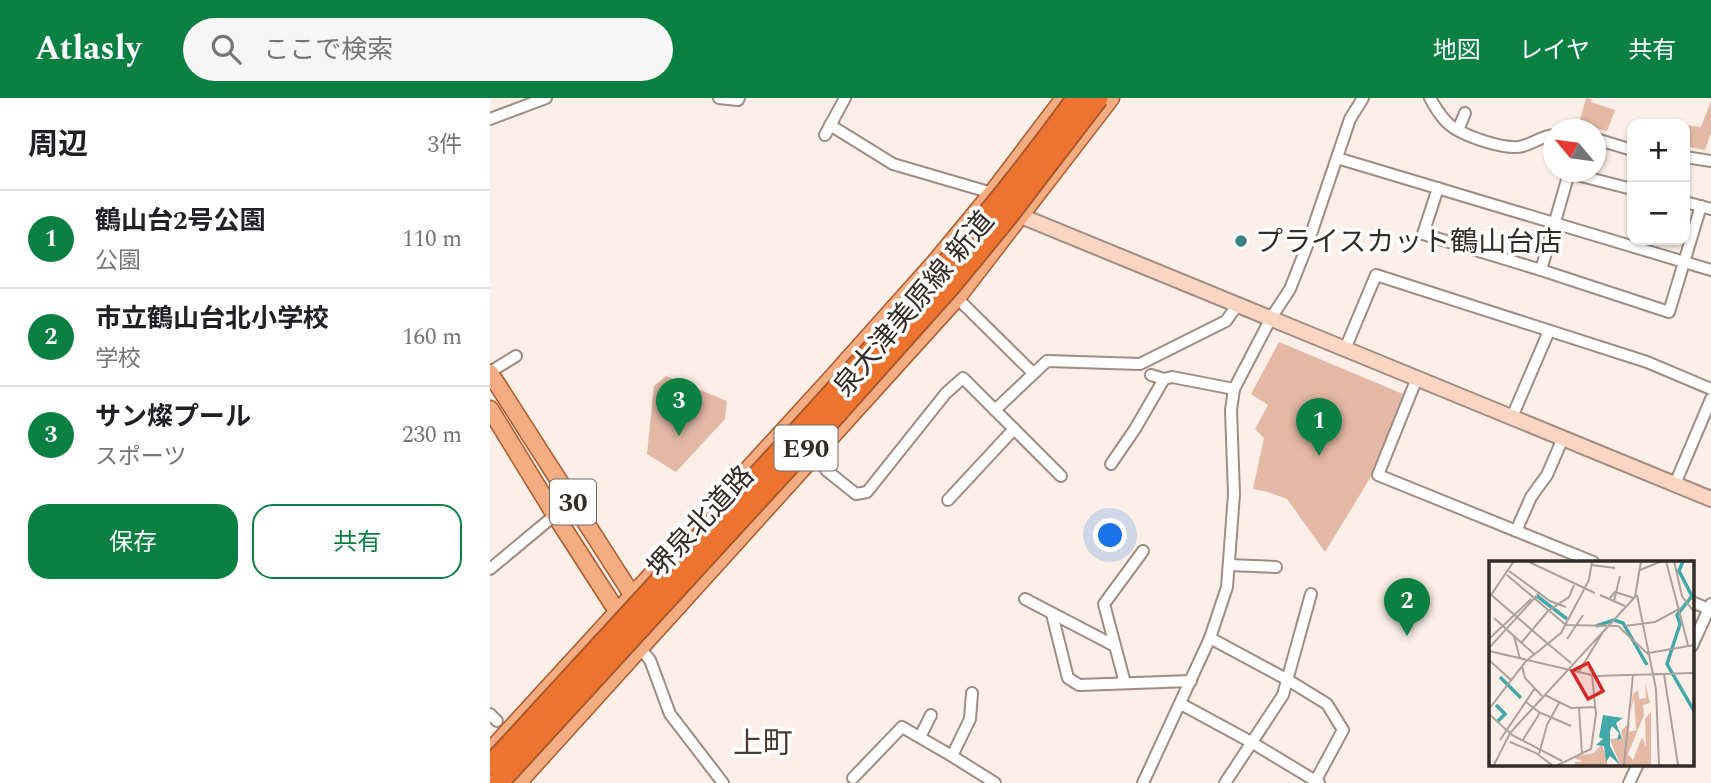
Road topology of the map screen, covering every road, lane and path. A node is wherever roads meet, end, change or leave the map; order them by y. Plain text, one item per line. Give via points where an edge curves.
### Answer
1 (546, 98) edge
2 (719, 98) edge
3 (738, 98) edge
4 (845, 98) edge
5 (1064, 98) edge
6 (1077, 98) edge
7 (1098, 98) edge
8 (1111, 98) edge
9 (1363, 98) edge
10 (1430, 98) edge
11 (1465, 113) dead end
12 (490, 119) edge
13 (1458, 130) junction
14 (1543, 137) edge
15 (1606, 142) edge
16 (1627, 149) edge
17 (1337, 158) junction
18 (1690, 158) edge
19 (1711, 161) edge
20 (1438, 188) junction
21 (1627, 188) edge
22 (992, 192) junction
23 (1706, 207) edge
24 (1021, 216) junction
25 (1555, 222) junction
26 (1684, 262) junction
27 (1541, 270) junction
28 (1711, 270) edge
29 (957, 298) junction
30 (1238, 304) junction
31 (1271, 318) junction
32 (1549, 331) junction
33 (1345, 349) junction
34 (516, 356) dead end
35 (490, 372) edge
36 (1033, 373) junction
37 (1151, 375) dead end
38 (1417, 378) junction
39 (1164, 379) junction
40 (1234, 389) junction
41 (1711, 389) edge
42 (1711, 399) edge
43 (490, 409) edge
44 (995, 410) junction
45 (1512, 417) junction
46 (1014, 429) junction
47 (1563, 438) junction
48 (1111, 464) dead end
49 (826, 470) dead end
50 (1061, 476) dead end
51 (1675, 484) junction
52 (1711, 499) edge
53 (948, 500) dead end
54 (555, 515) junction
55 (1516, 531) junction
56 (1143, 551) dead end
57 (1591, 561) edge
58 (1229, 565) junction
59 (1276, 567) dead end
60 (490, 569) edge
61 (1311, 594) dead end
62 (633, 595) junction
63 (1026, 599) dead end
64 (1710, 608) edge
65 (618, 612) junction
66 (1052, 614) junction
67 (656, 631) junction
68 (1210, 638) junction
69 (1694, 642) edge
70 (1115, 646) junction
71 (640, 648) junction
72 (1288, 680) junction
73 (1191, 681) junction
74 (1125, 683) junction
75 (972, 693) dead end
76 (1181, 704) junction
77 (931, 715) dead end
78 (920, 737) junction
79 (1251, 742) junction
80 (490, 751) edge
81 (952, 755) junction
82 (490, 766) edge
83 (1637, 766) edge
84 (853, 778) dead end
85 (1311, 780) edge
86 (498, 783) edge
87 (518, 783) edge
88 (723, 783) edge
89 (995, 783) edge
90 (1143, 783) edge
91 (1225, 783) edge
92 (1629, 783) edge

1 - 12 street
2 - 3 street
4 - 22 street via 827,130 893,164
5 - 22 main road, 泉大津美原線 新道
6 - 82 highway, 堺泉北道路 / E90, bridge via 992,209 876,345
7 - 86 highway, 堺泉北道路 / E90, bridge via 952,284
8 - 24 main road, 泉大津美原線 新道
9 - 17 street via 1350,119
10 - 13 street
11 - 13 street
13 - 14 street via 1510,147
15 - 16 street
17 - 20 street
17 - 31 street via 1290,289
18 - 19 street
20 - 25 street
20 - 27 street via 1423,234
21 - 25 street via 1569,173
22 - 24 street
22 - 62 main road, 泉大津美原線 新道 via 935,262
23 - 26 street
24 - 29 main road, 泉大津美原線 新道
24 - 30 street
25 - 26 street
25 - 27 street
26 - 27 street via 1668,312
26 - 28 street
29 - 36 street
29 - 67 main road, 泉大津美原線 新道
30 - 31 street
30 - 36 street via 1226,321 1140,364 1047,360
31 - 33 street
31 - 40 street
32 - 33 street via 1376,275
32 - 41 street via 1647,362
32 - 45 street
33 - 38 street
34 - 35 street
35 - 62 main road, 30
36 - 44 street
37 - 39 street
38 - 45 street
38 - 55 street via 1378,475
39 - 40 street
39 - 48 street
40 - 58 street
42 - 51 street
43 - 54 main road, 30
44 - 46 street
44 - 49 street via 963,378 867,492 856,494
45 - 47 street
46 - 50 street
46 - 53 street
47 - 51 street
47 - 55 street
51 - 52 street
54 - 60 street
54 - 65 main road, 30
55 - 57 street
56 - 70 street via 1104,604
58 - 59 street
58 - 68 street via 1227,587
61 - 72 street
62 - 65 main road, 泉大津美原線 新道
62 - 67 main road, 30
63 - 66 street
64 - 69 street
65 - 71 main road, 30
65 - 80 main road, 泉大津美原線 新道
66 - 70 street
66 - 74 street via 1068,678 1079,685
67 - 71 main road, 泉大津美原線 新道
68 - 72 street
68 - 73 street
70 - 74 street
71 - 87 main road, 泉大津美原線 新道
71 - 88 street via 650,660 670,714
72 - 79 street
72 - 85 street via 1327,704 1343,730
73 - 74 street
73 - 76 street
75 - 81 street via 970,719
76 - 79 street
76 - 90 street
77 - 78 street
78 - 81 street
78 - 84 street via 902,727
79 - 85 street
79 - 91 street
81 - 89 street
83 - 92 street

